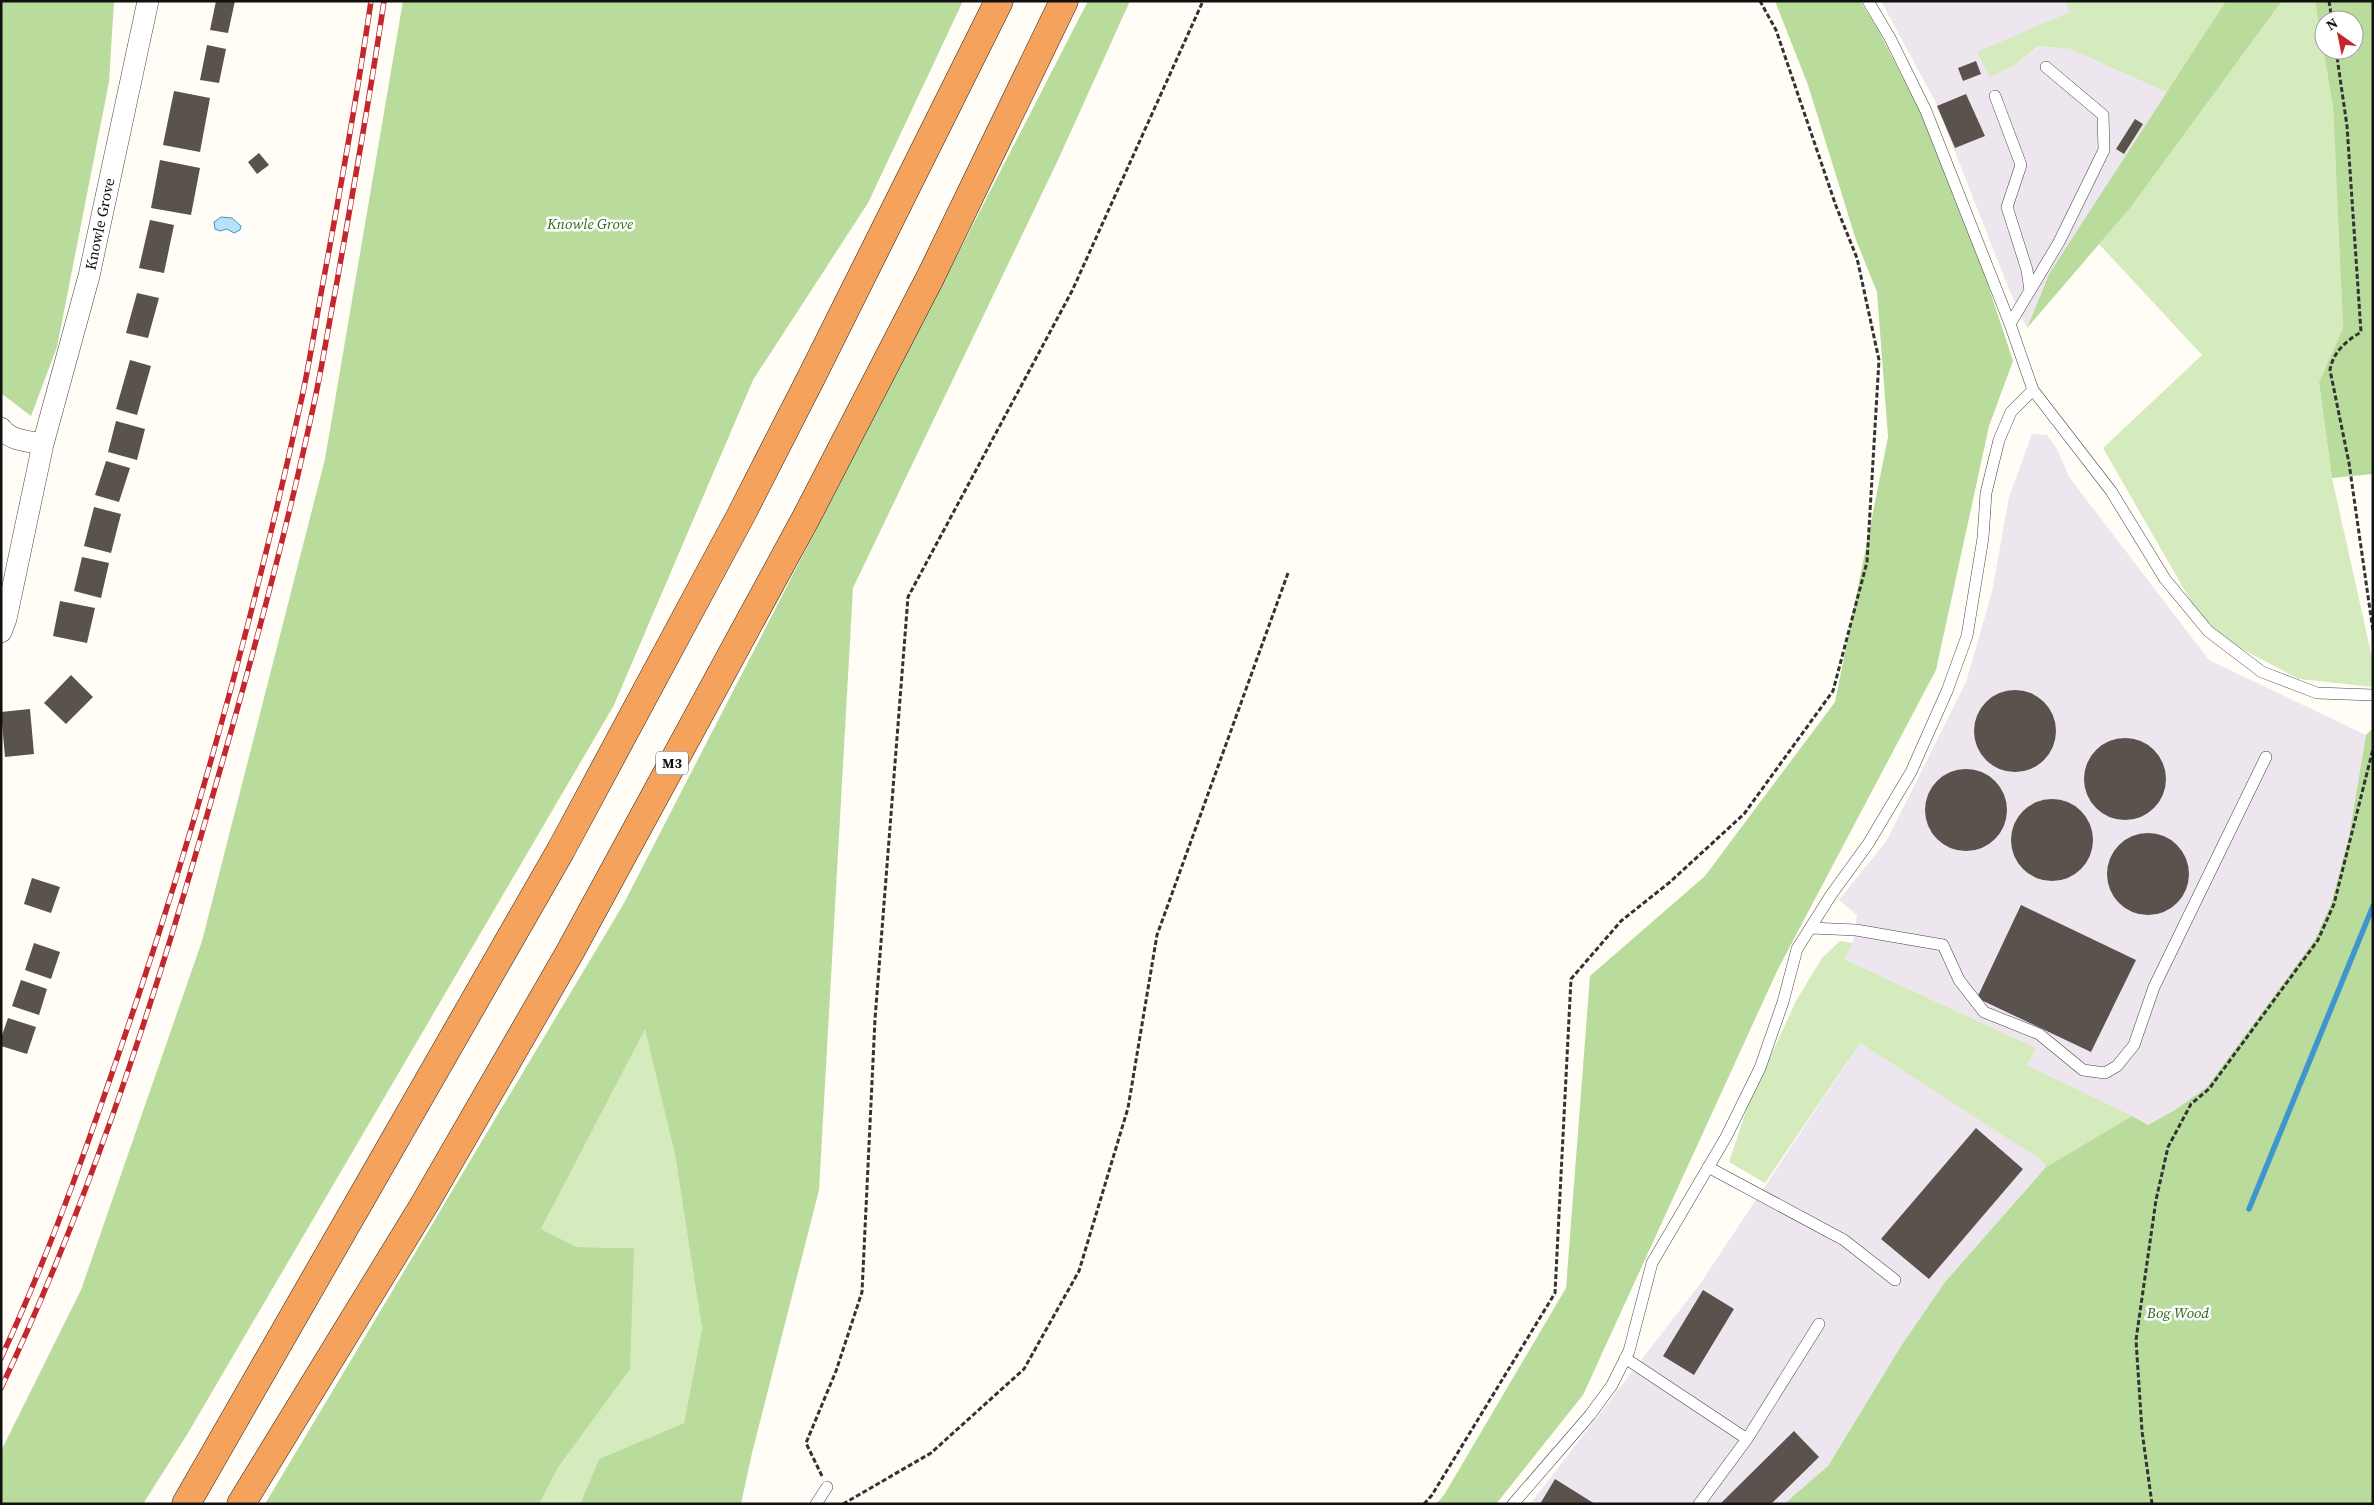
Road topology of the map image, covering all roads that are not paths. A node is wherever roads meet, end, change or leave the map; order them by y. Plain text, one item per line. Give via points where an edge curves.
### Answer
1 (148, 1) edge
2 (999, 1) edge
3 (1064, 1) edge
4 (1868, 1) edge
5 (2046, 67) dead end
6 (1995, 96) dead end
7 (2030, 292) junction
8 (2010, 324) junction
9 (2033, 390) junction
10 (1, 428) edge
11 (43, 444) junction
12 (1, 632) edge
13 (2373, 696) edge
14 (2266, 756) dead end
15 (1810, 928) junction
16 (1708, 1167) junction
17 (1895, 1280) dead end
18 (1819, 1324) dead end
19 (1625, 1358) junction
20 (1747, 1439) junction
21 (827, 1486) road end
22 (186, 1504) edge
23 (240, 1504) edge
24 (816, 1504) edge
25 (1513, 1504) edge
26 (1700, 1504) edge

1 - 11 street, Knowle Grove via 89,276
2 - 22 highway via 790,420 561,850
3 - 23 highway, M3 via 931,276 808,516 574,944 424,1205
4 - 8 lane via 1926,111
5 - 7 lane via 2103,115 2104,150 2059,242
6 - 7 lane via 2021,165 2006,207 2027,270
7 - 8 lane
8 - 9 lane
9 - 13 lane via 2111,491 2166,578 2208,631 2262,672 2317,693
9 - 15 lane via 2011,412 1999,440 1986,493 1983,538 1967,636 1947,691 1911,772 1868,844
10 - 11 street via 17,439
11 - 12 street, Knowle Grove
14 - 15 lane via 2154,987 2134,1045 2117,1066 2105,1072 2083,1070 2039,1034 1984,1012 1959,980 1943,945 1856,930
15 - 16 lane via 1797,949 1784,1002 1760,1068
16 - 17 lane via 1844,1240
16 - 19 lane via 1652,1263
18 - 20 lane
19 - 20 lane
19 - 25 lane via 1612,1385 1590,1415
20 - 26 lane
21 - 24 lane

